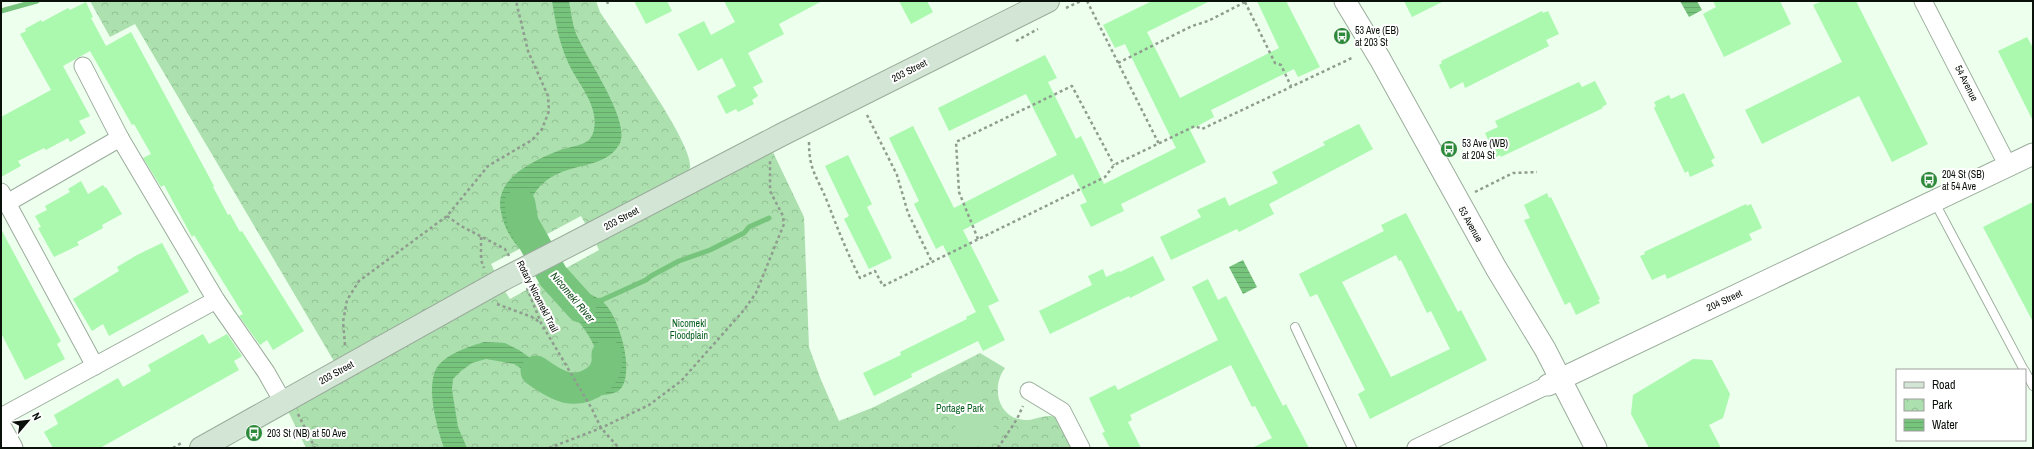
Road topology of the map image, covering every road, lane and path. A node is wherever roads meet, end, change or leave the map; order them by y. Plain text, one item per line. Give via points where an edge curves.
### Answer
1 (516, 1) edge
2 (1048, 1) edge
3 (1087, 1) edge
4 (1345, 1) edge
5 (1924, 1) edge
6 (1246, 2) edge
7 (1354, 57) dead end
8 (1118, 63) junction
9 (83, 66) dead end
10 (1291, 86) junction
11 (867, 115) dead end
12 (120, 138) junction
13 (810, 138) dead end
14 (764, 143) junction
15 (1159, 144) junction
16 (2033, 154) edge
17 (1114, 165) junction
18 (2008, 166) junction
19 (1537, 172) dead end
20 (1472, 193) dead end
21 (4, 197) edge
22 (1934, 201) junction
23 (447, 216) junction
24 (481, 237) junction
25 (978, 239) junction
26 (932, 262) junction
27 (513, 263) dead end
28 (1496, 268) junction
29 (493, 284) junction
30 (524, 284) dead end
31 (216, 300) junction
32 (541, 323) junction
33 (1295, 327) dead end
34 (346, 351) dead end
35 (95, 366) junction
36 (2024, 369) edge
37 (2026, 373) edge
38 (1554, 382) junction
39 (2033, 386) edge
40 (1029, 391) joint
41 (290, 405) junction
42 (1, 417) edge
43 (1, 428) edge
44 (601, 428) junction
45 (12, 448) edge
46 (201, 448) edge
47 (315, 448) edge
48 (548, 448) edge
49 (619, 448) edge
50 (998, 448) edge
51 (1081, 448) edge
52 (1352, 448) edge
53 (1416, 448) edge
54 (1582, 448) edge
55 (1596, 448) edge

1 - 23 path via 528,51 548,96 547,120 532,140 488,166
2 - 14 main road, 203 Street
3 - 8 path
4 - 28 street, 53 Avenue
5 - 18 street, 54 Avenue
6 - 8 path
6 - 10 path via 1275,63 1281,65
7 - 10 path
8 - 15 path
9 - 12 street
10 - 15 path via 1202,128 1195,126
11 - 26 path via 897,175 908,213
12 - 21 street
12 - 31 street
13 - 26 path via 809,156 812,172 825,196 845,250 860,278 875,271 883,286
14 - 29 main road, 203 Street, bridge
14 - 44 path via 770,158 770,191 783,216 784,224 756,293 681,381 649,405
15 - 17 path
16 - 18 street, 204 Street
17 - 25 path via 1105,177
17 - 25 path via 1072,86 956,142 960,192
18 - 22 street, 204 Street
19 - 20 path via 1513,173
21 - 35 street
22 - 36 lane
22 - 38 street, 204 Street
23 - 24 path, Rotary Nicomekl Trail
23 - 34 path via 358,281 347,300 343,322
24 - 27 path, Rotary Nicomekl Trail via 505,249
24 - 29 path via 481,260
25 - 26 path
28 - 38 street, 53 Avenue via 1545,350
28 - 38 street, 53 Avenue via 1534,359
29 - 32 path via 500,306 532,317
29 - 41 main road, 203 Street
30 - 32 path, Rotary Nicomekl Trail
31 - 35 street
31 - 41 street
32 - 44 path, Rotary Nicomekl Trail
33 - 52 lane
35 - 42 street
37 - 39 lane
38 - 53 street, 204 Street
38 - 54 street, 53 Avenue
38 - 55 street, 53 Avenue
40 - 50 path via 1017,419
40 - 51 street via 1062,411
41 - 46 main road, 203 Street
41 - 47 path
43 - 45 street
44 - 48 path
44 - 49 path

